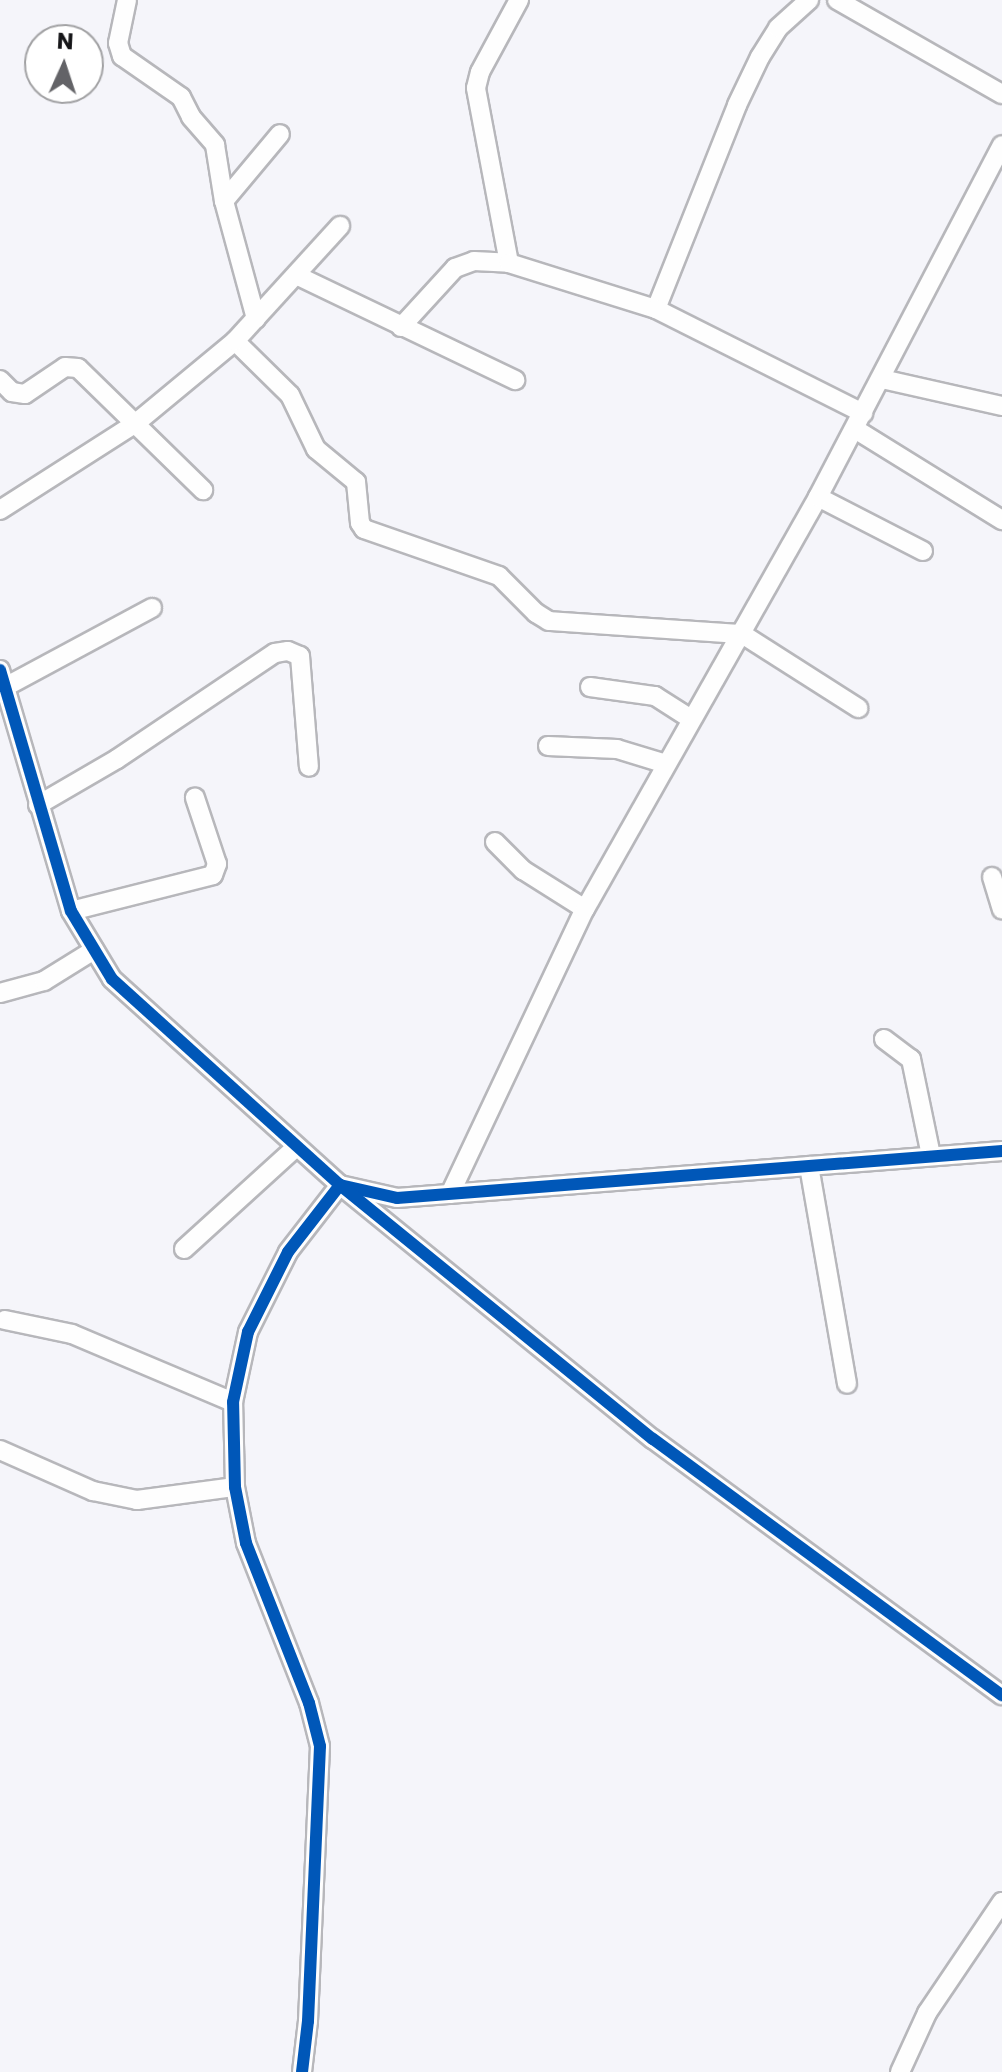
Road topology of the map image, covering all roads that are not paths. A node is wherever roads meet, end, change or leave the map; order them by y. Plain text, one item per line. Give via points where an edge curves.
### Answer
1 (127, 0) edge
2 (519, 0) edge
3 (809, 0) edge
4 (837, 0) edge
5 (1002, 94) edge
6 (280, 134) dead end
7 (1002, 145) edge
8 (224, 201) junction
9 (340, 226) dead end
10 (509, 263) junction
11 (298, 276) junction
12 (656, 309) junction
13 (256, 319) junction
14 (401, 327) junction
15 (235, 341) junction
16 (882, 379) junction
17 (0, 380) edge
18 (515, 380) dead end
19 (1002, 406) edge
20 (859, 421) junction
21 (136, 423) junction
22 (203, 490) dead end
23 (818, 497) junction
24 (0, 510) edge
25 (1002, 520) edge
26 (923, 551) dead end
27 (152, 608) dead end
28 (742, 634) junction
29 (2, 678) edge
30 (590, 687) dead end
31 (858, 708) dead end
32 (691, 719) junction
33 (548, 746) dead end
34 (666, 764) junction
35 (309, 767) dead end
36 (195, 798) dead end
37 (38, 805) junction
38 (495, 842) dead end
39 (992, 877) dead end
40 (585, 909) junction
41 (1002, 910) edge
42 (71, 911) junction
43 (94, 950) junction
44 (0, 993) edge
45 (884, 1039) dead end
46 (295, 1148) junction
47 (1002, 1151) edge
48 (931, 1156) junction
49 (809, 1166) junction
50 (340, 1185) junction
51 (450, 1194) junction
52 (184, 1249) dead end
53 (5, 1320) dead end
54 (847, 1384) dead end
55 (233, 1402) junction
56 (0, 1450) edge
57 (235, 1487) junction
58 (1002, 1695) edge
59 (1002, 1902) edge
60 (302, 2072) edge
61 (900, 2072) edge

1 - 8 street via 119,50 181,97 212,139
2 - 10 street via 476,88
3 - 12 street via 778,28 760,57
4 - 5 street
6 - 8 street
7 - 16 street
8 - 13 street
9 - 11 street
10 - 12 street
10 - 14 street via 474,261 455,268
11 - 13 street
11 - 14 street
12 - 20 street
13 - 15 street
14 - 18 street
15 - 21 street
15 - 28 street via 290,395 316,449 356,482 364,529 499,576 549,621
16 - 19 street
16 - 20 street
17 - 21 street via 12,392 25,394 72,365
20 - 23 street
20 - 25 street
21 - 22 street
21 - 24 street
23 - 26 street
23 - 28 street
27 - 29 street
28 - 31 street
28 - 32 street
29 - 37 street
30 - 32 street via 655,696
32 - 34 street
33 - 34 street via 617,749
34 - 40 street
35 - 37 street via 300,656 288,651 275,653
36 - 42 street via 217,864 213,875
37 - 42 street
38 - 40 street via 523,870
39 - 41 street
40 - 51 street
42 - 43 street
43 - 44 street via 44,981
43 - 46 street via 112,979
45 - 48 street via 911,1059
46 - 50 street
46 - 52 street
47 - 48 street
48 - 49 street
49 - 51 street
49 - 54 street
50 - 51 street via 397,1198
50 - 55 street via 288,1252 248,1332
50 - 58 street via 653,1439
53 - 55 street via 72,1334
55 - 57 street
56 - 57 street via 93,1491 137,1500
57 - 60 street via 246,1543 309,1703 320,1746
59 - 61 street via 927,2013

